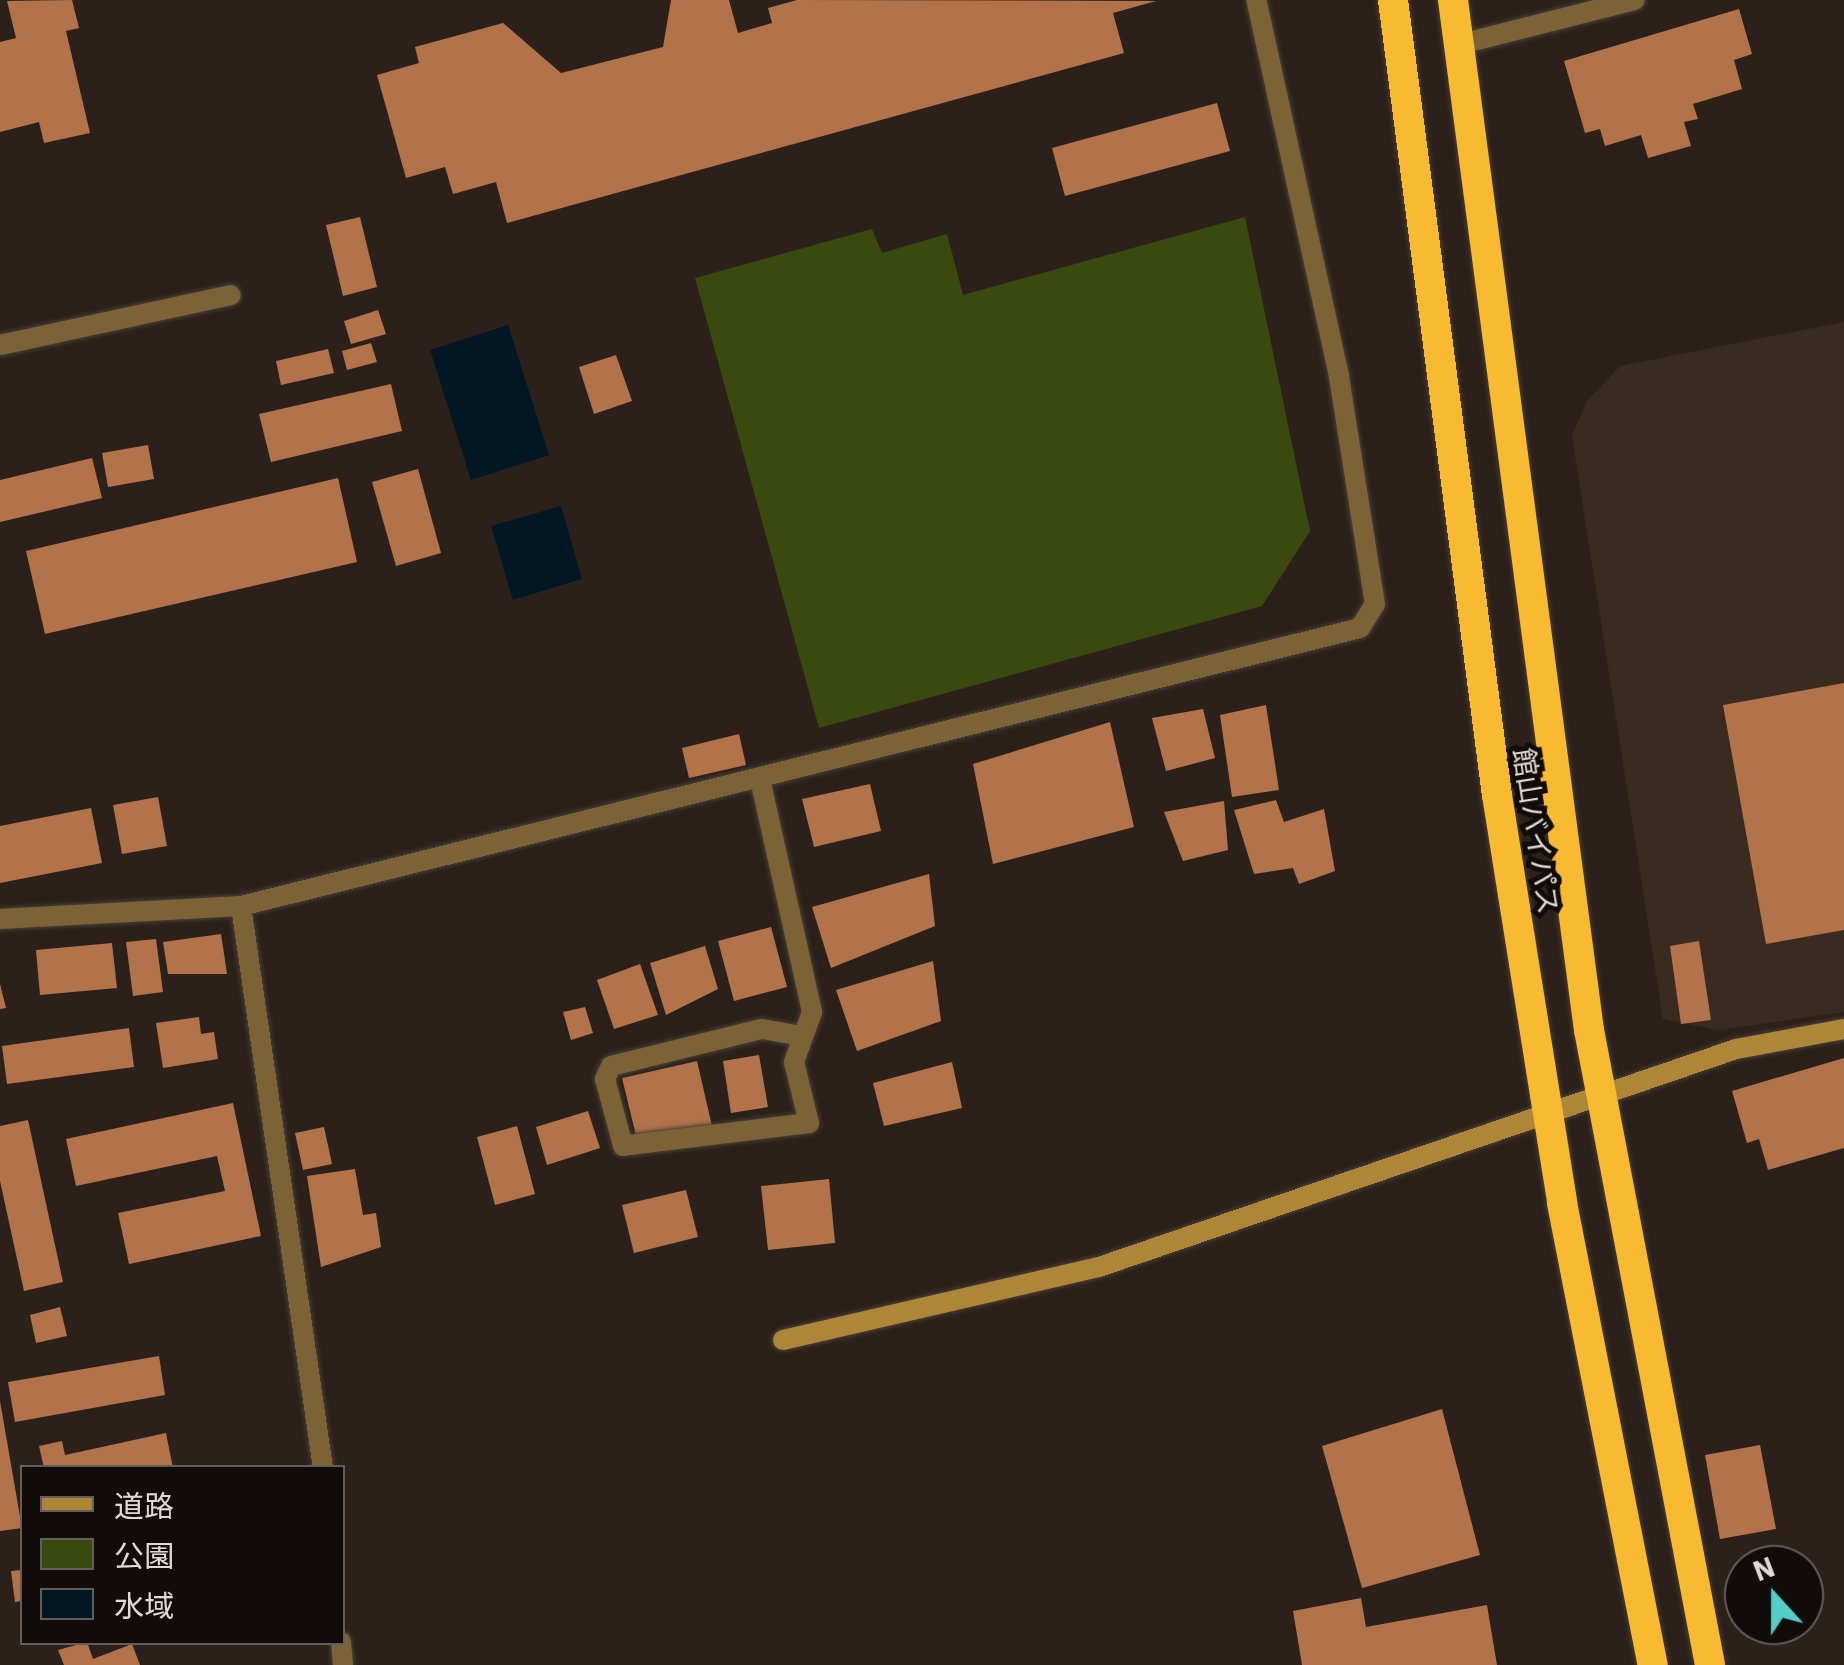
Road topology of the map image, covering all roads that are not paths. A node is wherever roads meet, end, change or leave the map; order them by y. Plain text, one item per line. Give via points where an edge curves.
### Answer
1 (1256, 0) edge
2 (1393, 0) edge
3 (1453, 0) edge
4 (1635, 0) edge
5 (1460, 44) junction
6 (231, 295) dead end
7 (0, 345) edge
8 (760, 779) junction
9 (241, 906) junction
10 (0, 919) edge
11 (1844, 1029) edge
12 (800, 1036) junction
13 (1602, 1100) junction
14 (1548, 1120) junction
15 (783, 1340) dead end
16 (323, 1465) edge
17 (1653, 1665) edge
18 (1710, 1665) edge

1 - 8 street via 1338,376 1375,604 1360,628
2 - 14 highway, 館山バイパス
3 - 5 highway, 館山バイパス
4 - 5 street
5 - 13 highway, 館山バイパス
6 - 7 street
8 - 9 street
8 - 12 street via 812,1012
9 - 10 street
9 - 16 street
11 - 13 street via 1736,1050
12 - 12 street via 794,1062 809,1123 623,1146 605,1079 611,1066 762,1029
13 - 14 street
13 - 18 highway, 館山バイパス
14 - 15 street via 1099,1266
14 - 17 highway, 館山バイパス

